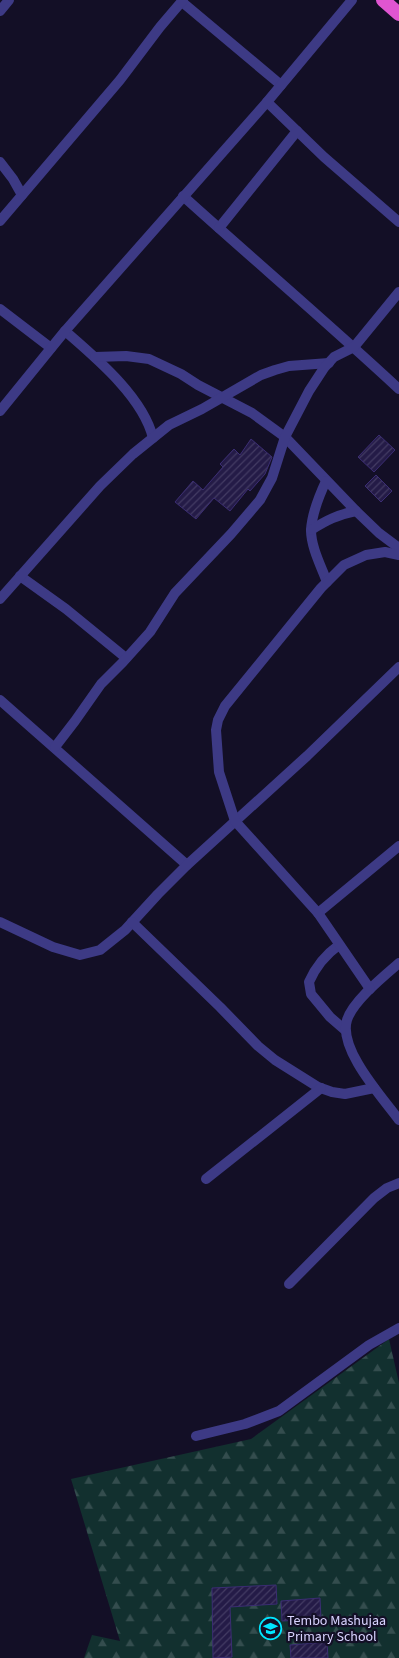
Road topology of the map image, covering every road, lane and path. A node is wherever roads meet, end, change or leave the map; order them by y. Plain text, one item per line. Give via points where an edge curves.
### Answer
1 (9, 0) edge
2 (352, 0) edge
3 (383, 0) edge
4 (183, 1) edge
5 (0, 11) edge
6 (399, 14) edge
7 (281, 85) junction
8 (267, 102) junction
9 (297, 131) junction
10 (0, 162) edge
11 (22, 195) junction
12 (183, 196) junction
13 (0, 221) edge
14 (399, 222) edge
15 (219, 228) junction
16 (399, 292) edge
17 (0, 309) edge
18 (64, 331) junction
19 (354, 347) junction
20 (50, 348) junction
21 (95, 357) junction
22 (329, 363) junction
23 (399, 389) edge
24 (223, 396) junction
25 (0, 410) edge
26 (285, 437) junction
27 (153, 438) junction
28 (326, 481) junction
29 (356, 511) junction
30 (311, 530) junction
31 (399, 548) edge
32 (399, 555) edge
33 (20, 576) junction
34 (327, 582) junction
35 (0, 599) edge
36 (126, 658) junction
37 (398, 671) edge
38 (0, 700) edge
39 (55, 747) junction
40 (235, 821) junction
41 (399, 846) edge
42 (187, 865) junction
43 (318, 913) junction
44 (0, 922) edge
45 (132, 922) junction
46 (339, 945) junction
47 (399, 963) edge
48 (370, 989) junction
49 (345, 1030) junction
50 (321, 1088) junction
51 (374, 1088) junction
52 (399, 1120) edge
53 (206, 1179) dead end
54 (399, 1183) edge
55 (289, 1284) dead end
56 (399, 1328) edge
57 (196, 1436) dead end

1 - 5 street
2 - 7 street
3 - 6 highway
4 - 7 street
4 - 11 street
7 - 8 street
8 - 9 street
8 - 12 street
9 - 14 street
9 - 15 street
10 - 11 street
11 - 13 street
12 - 15 street
12 - 18 street
15 - 19 street
16 - 19 street
17 - 20 street
18 - 20 street
18 - 21 street
19 - 22 street
19 - 23 street
20 - 25 street
21 - 24 street via 149,359
21 - 27 street via 138,404 150,425
22 - 24 street via 275,370
22 - 26 street via 316,379
24 - 26 street
24 - 27 street via 169,425
26 - 28 street
26 - 36 street via 272,478 260,500 175,593 150,632
27 - 33 street via 100,486
28 - 29 street
28 - 30 street
29 - 30 street via 328,519
29 - 31 street
30 - 34 street
32 - 34 street via 385,552 366,555 344,565
33 - 35 street
33 - 36 street
34 - 40 street via 225,706 218,720 219,772
36 - 39 street via 101,684
37 - 40 street
38 - 39 street
39 - 42 street
40 - 42 street
40 - 43 street
41 - 43 street
42 - 45 street
43 - 46 street
44 - 45 street via 54,947 80,955 100,950
45 - 50 street via 258,1046
46 - 48 street
46 - 49 street via 320,962 309,982 311,994
47 - 48 street
48 - 49 street via 348,1018
49 - 51 street via 351,1050
50 - 51 street via 345,1094
50 - 53 street
51 - 52 street
54 - 55 street via 374,1198
56 - 57 street via 278,1411 245,1424

